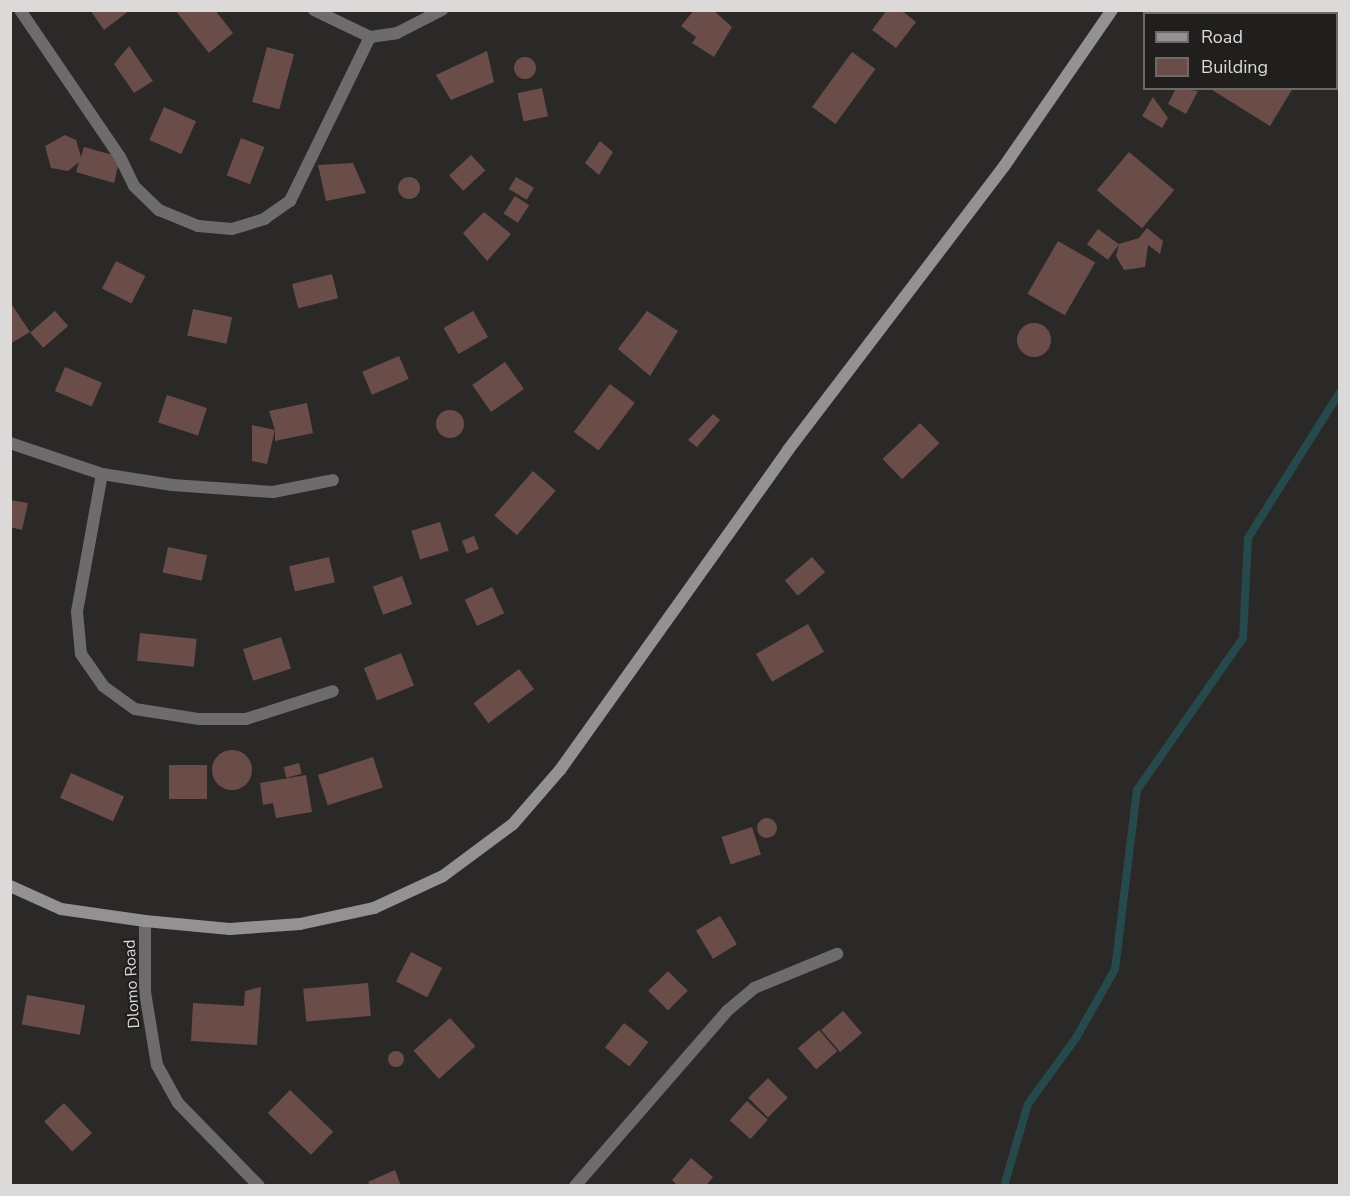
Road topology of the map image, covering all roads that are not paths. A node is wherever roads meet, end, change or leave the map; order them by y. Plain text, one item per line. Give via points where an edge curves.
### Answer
1 (20, 10) edge
2 (314, 10) edge
3 (442, 10) edge
4 (1112, 10) edge
5 (370, 37) junction
6 (10, 442) edge
7 (102, 474) junction
8 (333, 480) dead end
9 (333, 691) dead end
10 (10, 886) edge
11 (145, 921) junction
12 (837, 954) dead end
13 (259, 1185) edge
14 (575, 1185) edge

1 - 5 street via 120,158 134,186 159,210 198,226 220,228 264,219 290,201
2 - 5 street
3 - 5 street via 398,33
4 - 11 street via 1005,165 788,450 560,770 513,824 443,876 374,908 300,924 230,929
6 - 7 street
7 - 8 street via 273,492
7 - 9 street via 77,612 81,654 103,686 135,709 199,719 246,719
10 - 11 street via 61,909
11 - 13 street, Dlomo Road via 146,993 157,1065 178,1103
12 - 14 street via 754,988 727,1011

